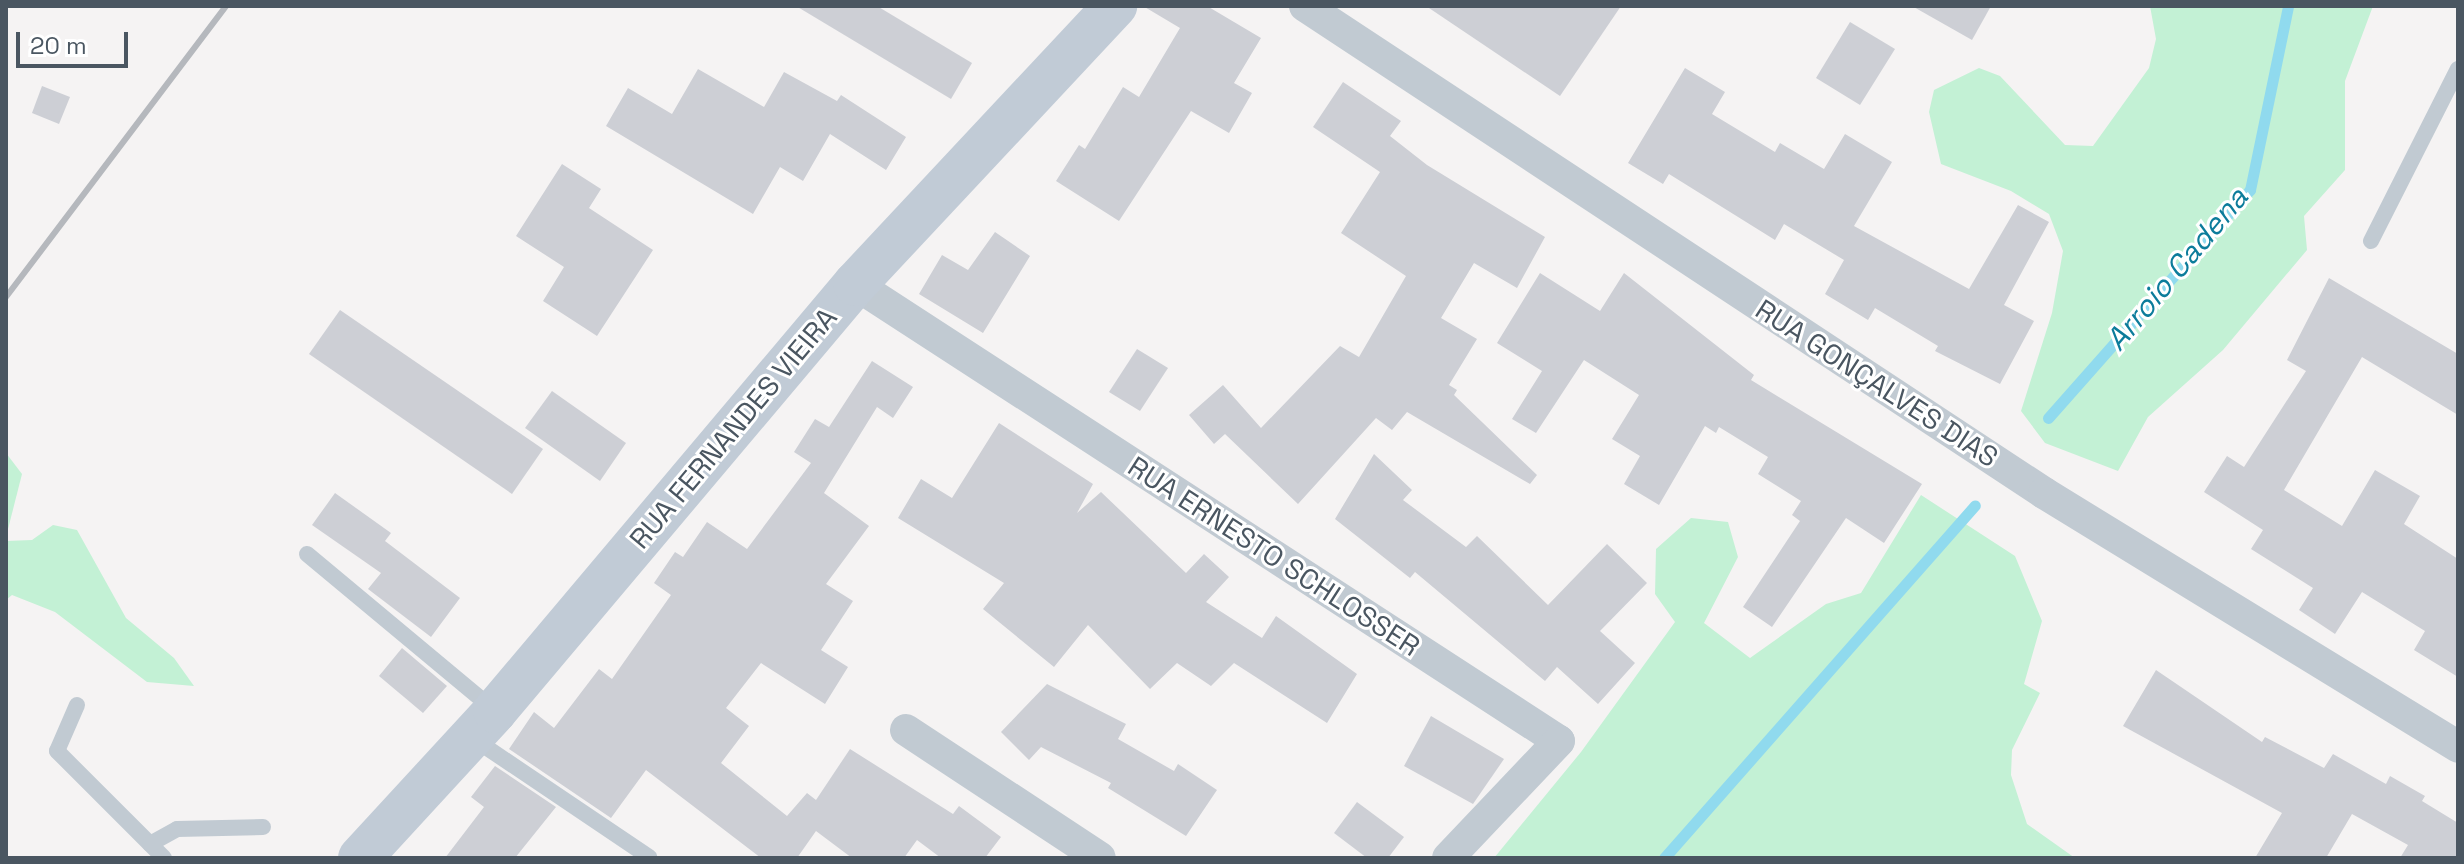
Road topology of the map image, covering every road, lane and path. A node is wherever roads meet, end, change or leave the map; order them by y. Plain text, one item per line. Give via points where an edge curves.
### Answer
1 (1115, 6) edge
2 (1305, 6) edge
3 (2458, 69) edge
4 (2371, 241) dead end
5 (855, 284) junction
6 (307, 554) dead end
7 (77, 705) dead end
8 (483, 724) junction
9 (906, 730) dead end
10 (2458, 747) edge
11 (263, 827) dead end
12 (150, 844) junction
13 (649, 857) edge
14 (164, 858) edge
15 (360, 858) edge
16 (1100, 858) edge
17 (1448, 858) edge

1 - 5 street, RUA FERNANDES VIEIRA
2 - 10 street, RUA GONÇALVES DIAS via 2031,485
3 - 4 lane
5 - 8 street, RUA FERNANDES VIEIRA
5 - 17 street, RUA ERNESTO SCHLOSSER via 1559,741
6 - 8 lane
7 - 12 lane via 57,751
8 - 13 lane
8 - 15 street, RUA FERNANDES VIEIRA
9 - 16 street
11 - 12 lane via 177,829
12 - 14 lane

